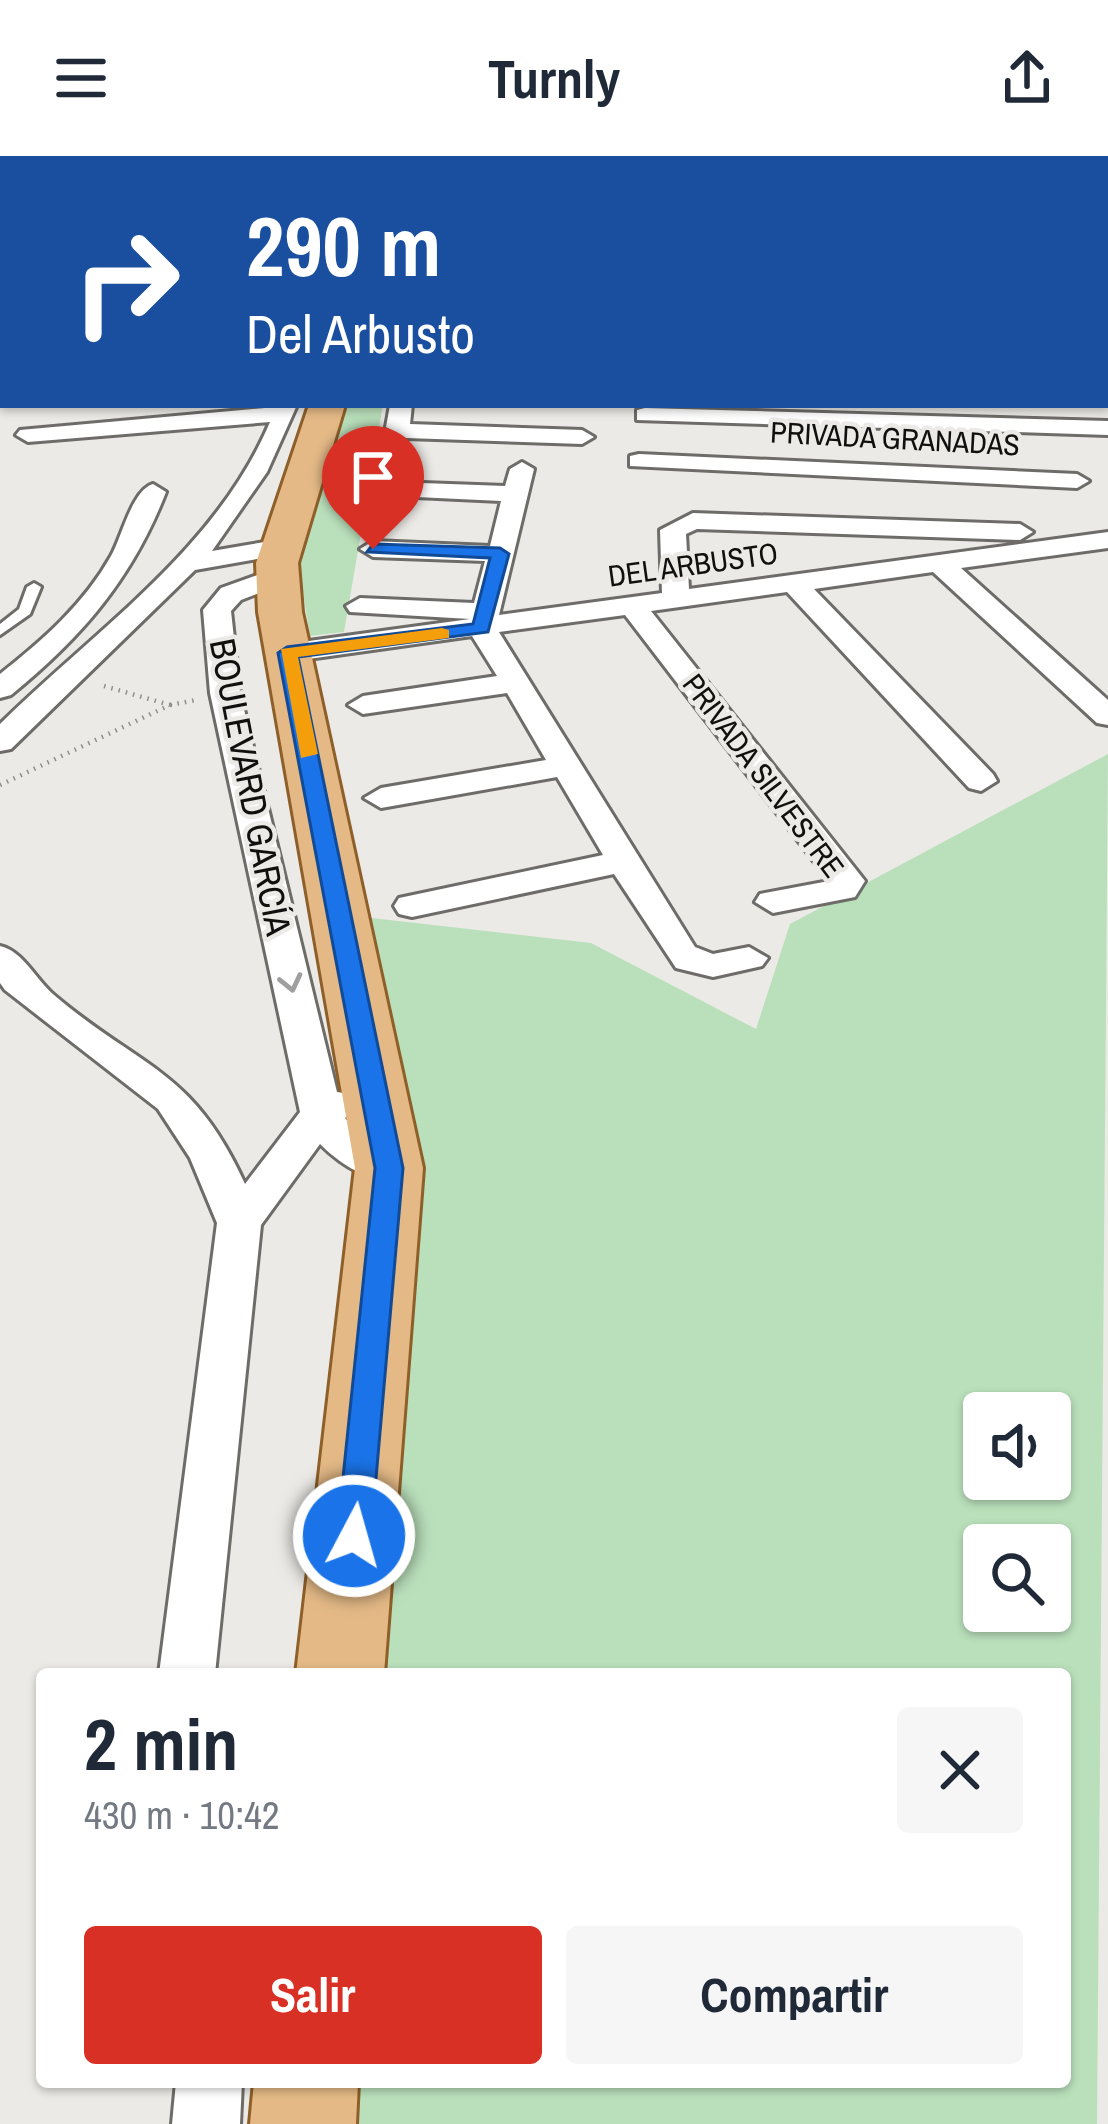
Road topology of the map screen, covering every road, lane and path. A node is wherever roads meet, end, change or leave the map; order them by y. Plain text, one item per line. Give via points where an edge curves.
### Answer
1 (645, 415) dead end
2 (1068, 416) edge
3 (299, 417) edge
4 (401, 417) edge
5 (1108, 428) edge
6 (28, 435) dead end
7 (582, 437) dead end
8 (639, 461) dead end
9 (395, 489) dead end
10 (152, 492) dead end
11 (242, 495) junction
12 (295, 503) junction
13 (1094, 522) edge
14 (826, 526) junction
15 (1021, 532) dead end
16 (373, 549) dead end
17 (500, 554) junction
18 (280, 561) junction
19 (825, 561) dead end
20 (191, 563) junction
21 (940, 563) junction
22 (794, 584) junction
23 (34, 587) dead end
24 (676, 601) junction
25 (360, 606) dead end
26 (633, 607) junction
27 (484, 619) junction
28 (0, 631) edge
29 (287, 653) junction
30 (72, 676) junction
31 (514, 683) junction
32 (0, 689) edge
33 (363, 705) dead end
34 (1108, 716) edge
35 (0, 742) edge
36 (567, 766) junction
37 (981, 781) dead end
38 (0, 785) edge
39 (381, 799) dead end
40 (625, 861) junction
41 (773, 902) dead end
42 (412, 906) dead end
43 (0, 957) edge
44 (748, 958) dead end
45 (376, 1090) junction
46 (321, 1113) junction
47 (389, 1168) junction
48 (239, 1223) junction
49 (188, 1668) edge
50 (341, 1668) edge
51 (209, 2088) edge
52 (306, 2088) edge
53 (206, 2124) edge
54 (303, 2124) edge

1 - 2 street
2 - 5 street
2 - 13 street
3 - 6 street
3 - 11 street
3 - 12 main road
4 - 7 street
8 - 13 street, PRIVADA GRANADAS
9 - 17 street via 519,482
10 - 32 street via 111,586
11 - 12 street
11 - 20 street
12 - 18 main road
13 - 21 street, DEL ARBUSTO
14 - 15 street
14 - 19 street
14 - 24 street via 679,525
16 - 17 street
17 - 27 street
18 - 20 street
18 - 29 main road, BOULEVARD GARCÍA
18 -> 46 street, BOULEVARD GARCÍA via 217,610 226,694
20 - 30 street
21 - 22 street, DEL ARBUSTO
21 - 34 street
22 - 24 street, DEL ARBUSTO
22 - 37 street
23 - 28 lane via 26,611
24 - 26 street, DEL ARBUSTO
25 - 27 street
26 - 27 street, DEL ARBUSTO
26 - 41 street, PRIVADA SILVESTRE via 847,881 842,889
27 - 29 street, DEL ARBUSTO
27 - 31 street
29 - 45 main road, BOULEVARD GARCÍA
30 - 35 street
30 - 38 path via 170,705
31 - 33 street
31 - 36 street
36 - 39 street
36 - 40 street
40 - 42 street
40 - 44 street via 692,964
43 - 48 street via 24,994 171,1099 216,1163
45 - 46 street
45 - 47 main road, BOULEVARD GARCÍA
46 - 47 street, BOULEVARD GARCÍA via 356,1154
46 - 48 street
47 - 50 main road, BOULEVARD GARCÍA
48 - 49 street
51 - 53 street
52 - 54 main road

